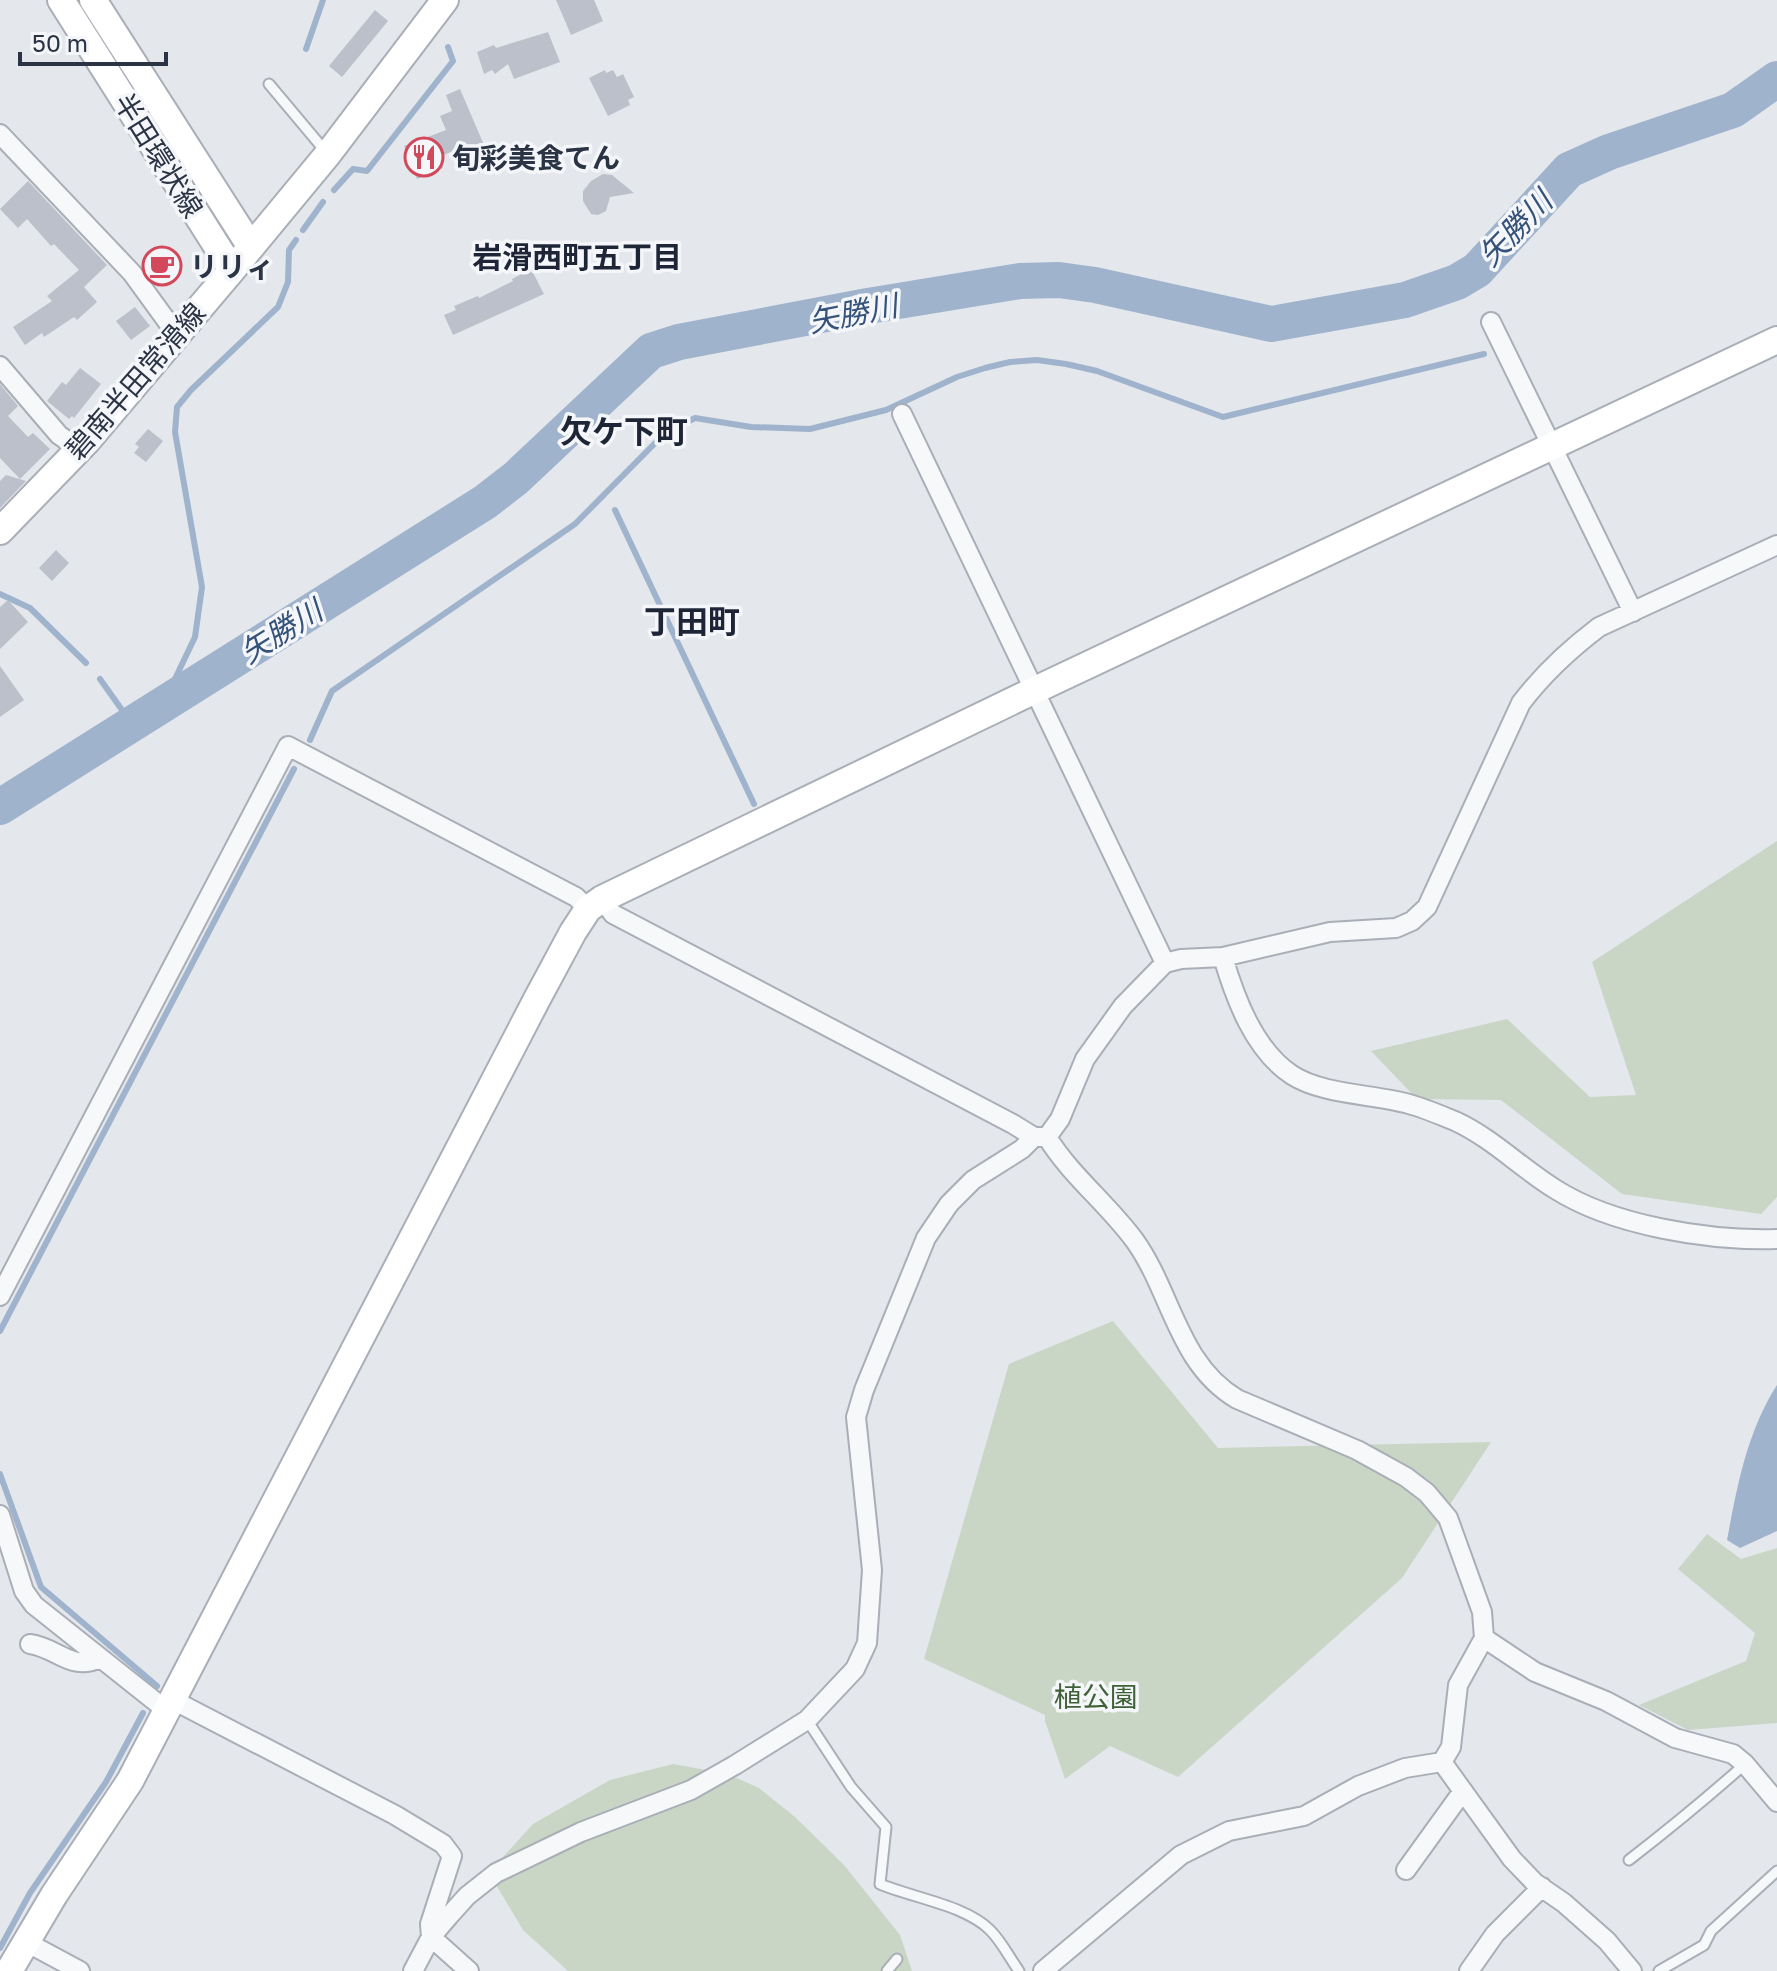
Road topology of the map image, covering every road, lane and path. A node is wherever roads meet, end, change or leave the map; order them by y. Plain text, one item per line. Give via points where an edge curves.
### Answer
1 (61, 0) edge
2 (93, 0) edge
3 (445, 0) edge
4 (269, 84) dead end
5 (0, 134) edge
6 (328, 154) junction
7 (251, 247) junction
8 (232, 270) junction
9 (1491, 322) dead end
10 (177, 335) junction
11 (1777, 340) edge
12 (0, 366) edge
13 (902, 414) dead end
14 (1553, 446) junction
15 (79, 449) junction
16 (0, 531) edge
17 (1777, 545) edge
18 (1633, 612) junction
19 (1035, 690) junction
20 (595, 904) junction
21 (1223, 957) junction
22 (1165, 963) junction
23 (1040, 1137) junction
24 (1777, 1239) edge
25 (0, 1296) edge
26 (0, 1515) edge
27 (1484, 1638) junction
28 (30, 1644) dead end
29 (100, 1658) junction
30 (169, 1704) junction
31 (807, 1720) junction
32 (1442, 1762) junction
33 (1745, 1764) junction
34 (1463, 1791) junction
35 (1777, 1802) edge
36 (1629, 1860) dead end
37 (1406, 1870) dead end
38 (1777, 1871) edge
39 (1542, 1887) junction
40 (431, 1937) junction
41 (26, 1942) junction
42 (897, 1959) dead end
43 (9, 1971) edge
44 (80, 1971) edge
45 (413, 1971) edge
46 (469, 1971) edge
47 (887, 1971) edge
48 (1019, 1971) edge
49 (1043, 1971) edge
50 (1469, 1971) edge
51 (1632, 1971) edge
52 (1659, 1971) edge

1 - 8 street, 半田環状線
2 - 7 street, 半田環状線
3 - 6 street, 碧南半田常滑線
4 - 6 lane
5 - 10 street via 132,273
6 - 7 street, 碧南半田常滑線
7 - 8 street, 碧南半田常滑線
8 - 10 street, 碧南半田常滑線
9 - 14 street
10 - 15 street, 碧南半田常滑線
11 - 14 street
12 - 15 street via 59,435
13 - 19 street
14 - 18 street
14 - 19 street
15 - 16 street, 碧南半田常滑線
17 - 18 street
18 - 21 street via 1576,644 1521,703 1427,907 1412,921 1396,928 1330,932
19 - 20 street
19 - 22 street
20 - 23 street
20 - 25 street via 288,746
20 - 30 street via 537,999
21 - 22 street
21 - 24 street via 1254,1032 1293,1075 1319,1086 1409,1104 1456,1122 1556,1190 1603,1211 1695,1235
22 - 23 street via 1123,1006 1085,1059 1060,1119
23 - 27 street via 1138,1245 1192,1356 1221,1389 1357,1450 1427,1493 1448,1518 1482,1612
23 - 31 street via 973,1180 949,1204 917,1255 856,1417 872,1570 867,1643 855,1669
26 - 29 street via 24,1591
27 - 32 street via 1458,1685 1451,1747
27 - 33 street via 1535,1672 1606,1701 1675,1738 1733,1754
28 - 29 street via 78,1664
29 - 30 street
30 - 40 street via 443,1844 452,1856 430,1924
30 - 41 street via 130,1781
31 - 40 street via 691,1790 581,1832 496,1873
31 - 48 lane via 851,1787 886,1827 880,1884 972,1917 1002,1942
32 - 34 street
32 - 49 street via 1405,1768 1304,1816 1229,1831 1181,1855
33 - 35 street
33 - 36 lane
34 - 37 street
34 - 39 street via 1512,1859
38 - 52 lane via 1711,1931 1704,1945
39 - 50 street via 1495,1934
39 - 51 street via 1607,1941
40 - 45 street
40 - 46 street
41 - 43 street
41 - 44 street
42 - 47 lane

